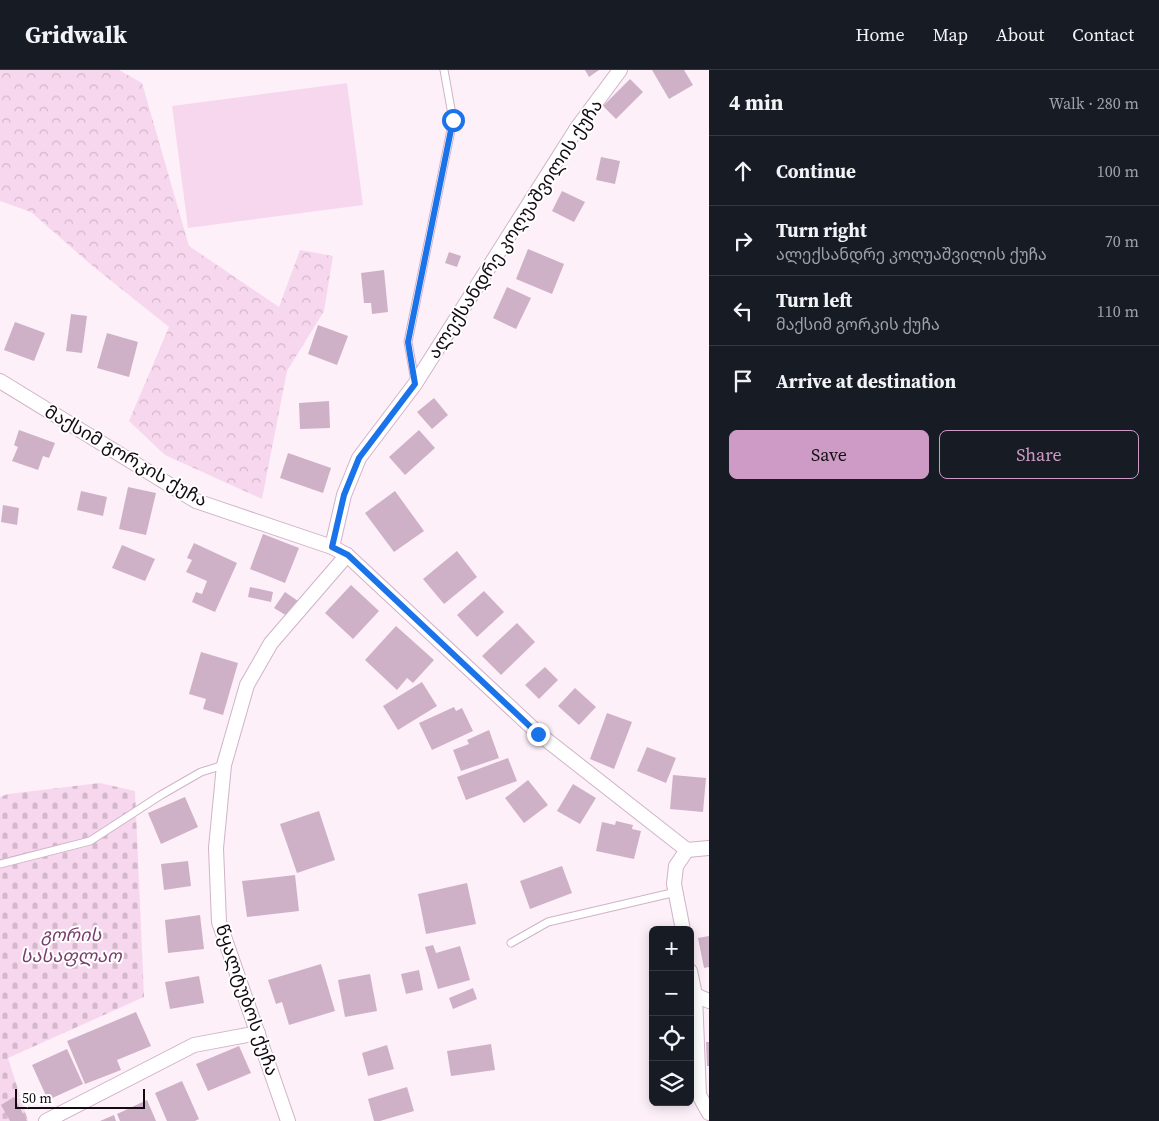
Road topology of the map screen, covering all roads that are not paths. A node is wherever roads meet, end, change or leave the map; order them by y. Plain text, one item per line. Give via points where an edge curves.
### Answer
1 (444, 70) edge
2 (620, 70) edge
3 (0, 381) edge
4 (415, 384) junction
5 (332, 547) junction
6 (348, 555) junction
7 (224, 765) junction
8 (709, 848) edge
9 (687, 850) junction
10 (0, 864) edge
11 (676, 892) junction
12 (682, 926) edge
13 (511, 943) dead end
14 (694, 990) edge
15 (695, 995) junction
16 (709, 1002) edge
17 (258, 1033) junction
18 (709, 1113) edge
19 (46, 1121) edge
20 (288, 1121) edge

1 - 4 lane via 453,120 408,342
2 - 4 street, ალექსანდრე კოღუაშვილის ქუჩა via 577,128
3 - 5 street, მაქსიმ გორკის ქუჩა via 196,501
4 - 5 street, ალექსანდრე კოღუაშვილის ქუჩა via 359,458 344,495
5 - 6 street, მაქსიმ გორკის ქუჩა
6 - 7 street, წყალტუბოს ქუჩა via 272,643 247,685
6 - 9 street, მაქსიმ გორკის ქუჩა via 538,734
7 - 10 lane via 201,772 90,841
7 - 17 street, წყალტუბოს ქუჩა via 216,848 219,922
8 - 9 street
9 - 11 street via 676,866
11 - 12 street
11 - 13 lane via 548,922
14 - 15 street
15 - 16 street
15 - 18 street via 699,1095
17 - 19 street via 194,1045
17 - 20 street, წყალტუბოს ქუჩა

